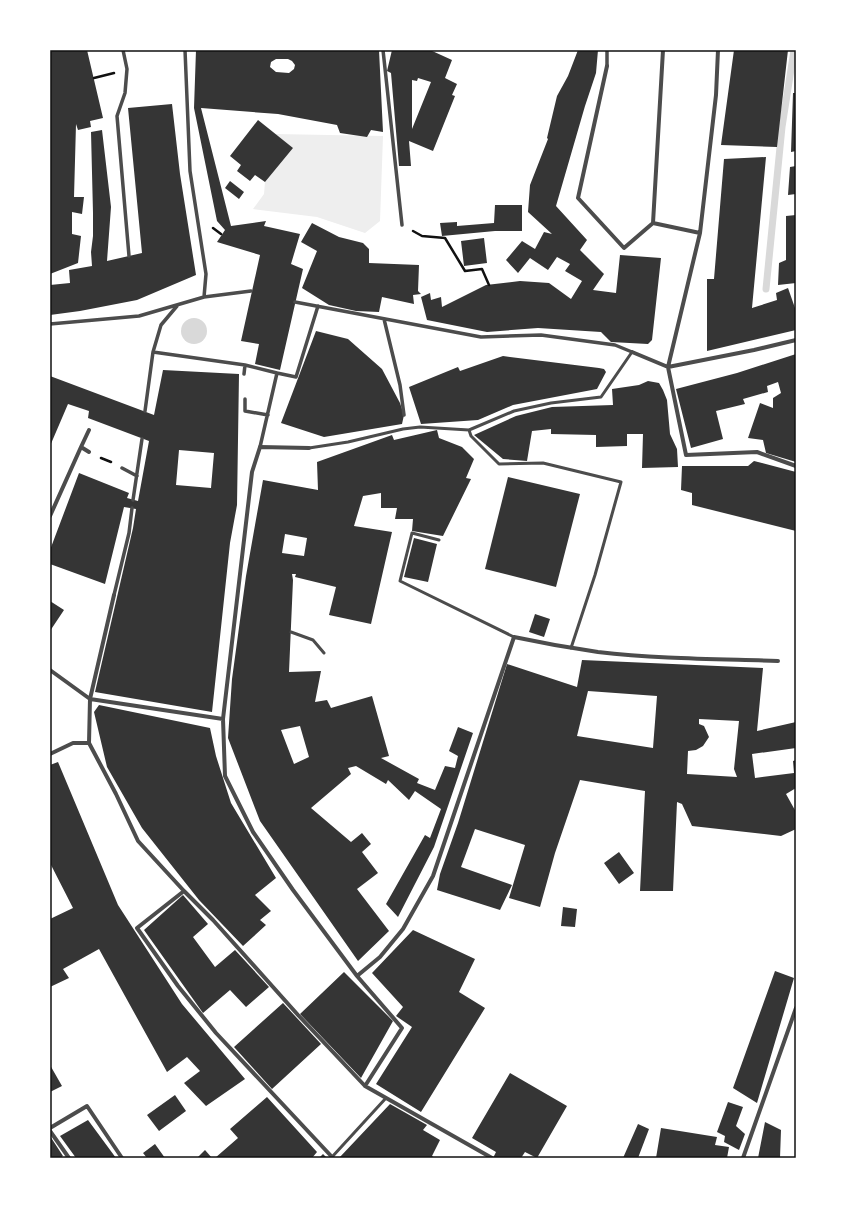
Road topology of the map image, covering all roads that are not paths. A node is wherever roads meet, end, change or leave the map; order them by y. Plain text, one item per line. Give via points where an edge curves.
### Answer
1 (123, 50) edge
2 (185, 50) edge
3 (383, 50) edge
4 (607, 50) edge
5 (663, 50) edge
6 (718, 50) edge
7 (607, 66) joint
8 (653, 224) junction
9 (402, 225) road end
10 (700, 233) junction
11 (130, 256) dead end
12 (252, 291) dead end
13 (204, 297) junction
14 (295, 302) dead end
15 (178, 305) junction
16 (318, 306) junction
17 (384, 319) junction
18 (50, 324) edge
19 (491, 332) dead end
20 (492, 337) junction
21 (796, 340) edge
22 (153, 352) junction
23 (632, 352) junction
24 (245, 365) junction
25 (668, 367) junction
26 (278, 373) junction
27 (244, 374) dead end
28 (245, 399) dead end
29 (145, 412) dead end
30 (268, 414) junction
31 (404, 415) dead end
32 (89, 430) dead end
33 (469, 430) junction
34 (142, 438) dead end
35 (81, 447) junction
36 (260, 447) junction
37 (309, 448) joint
38 (89, 452) road end
39 (796, 466) edge
40 (122, 468) road end
41 (137, 476) junction
42 (133, 500) dead end
43 (132, 508) dead end
44 (50, 516) edge
45 (439, 540) dead end
46 (114, 595) joint
47 (233, 630) junction
48 (239, 630) dead end
49 (291, 632) dead end
50 (514, 637) junction
51 (571, 648) junction
52 (324, 653) dead end
53 (778, 660) dead end
54 (50, 670) edge
55 (90, 699) junction
56 (223, 719) junction
57 (89, 743) junction
58 (50, 754) edge
59 (184, 891) junction
60 (357, 976) junction
61 (796, 1008) edge
62 (366, 1086) junction
63 (386, 1098) junction
64 (50, 1130) edge
65 (69, 1158) edge
66 (122, 1158) edge
67 (333, 1158) edge
68 (492, 1158) edge
69 (743, 1158) edge

1 - 11 street via 126,69 125,93 117,116
2 - 13 street via 190,170 206,274
3 - 9 street
4 - 7 street
5 - 8 street
6 - 10 street via 716,95
7 - 8 street via 578,198 624,248
8 - 10 street
10 - 25 street
12 - 13 street
13 - 15 street
14 - 16 street
15 - 18 street via 139,316
15 - 22 street via 161,325
16 - 17 street
16 - 26 street via 296,377
17 - 20 street
17 - 31 street via 400,384
19 - 20 street
20 - 23 street via 541,335 615,345
21 - 25 street
22 - 24 street
22 - 29 street
23 - 25 street
23 - 33 lane via 601,397 551,403 514,411
24 - 26 street
24 - 27 street
25 - 39 street via 686,455 757,452
26 - 30 street
28 - 30 street via 245,411
30 - 36 street
32 - 35 street
33 - 37 lane via 402,429
33 - 51 lane via 471,436 499,464 543,463 621,482
34 - 41 street
35 - 38 street
35 - 44 street
36 - 37 street
36 - 47 street via 252,472
40 - 41 street
41 - 42 street
43 - 46 street via 129,533
45 - 50 lane via 412,533 400,581
46 - 55 street
47 - 48 lane
47 - 56 street
49 - 52 lane via 313,640
50 - 51 street
50 - 60 street via 434,876 403,929 380,956
51 - 53 street via 660,657
54 - 55 street
55 - 56 street
55 - 57 street
56 - 60 street via 225,776 253,832
57 - 58 street via 73,743
57 - 59 street via 138,841
59 - 62 street
59 - 67 street via 137,928 178,986 216,1033
60 - 62 street via 402,1028
61 - 69 street
62 - 63 street
63 - 67 lane
63 - 68 street
64 - 65 street
64 - 66 street via 87,1106

